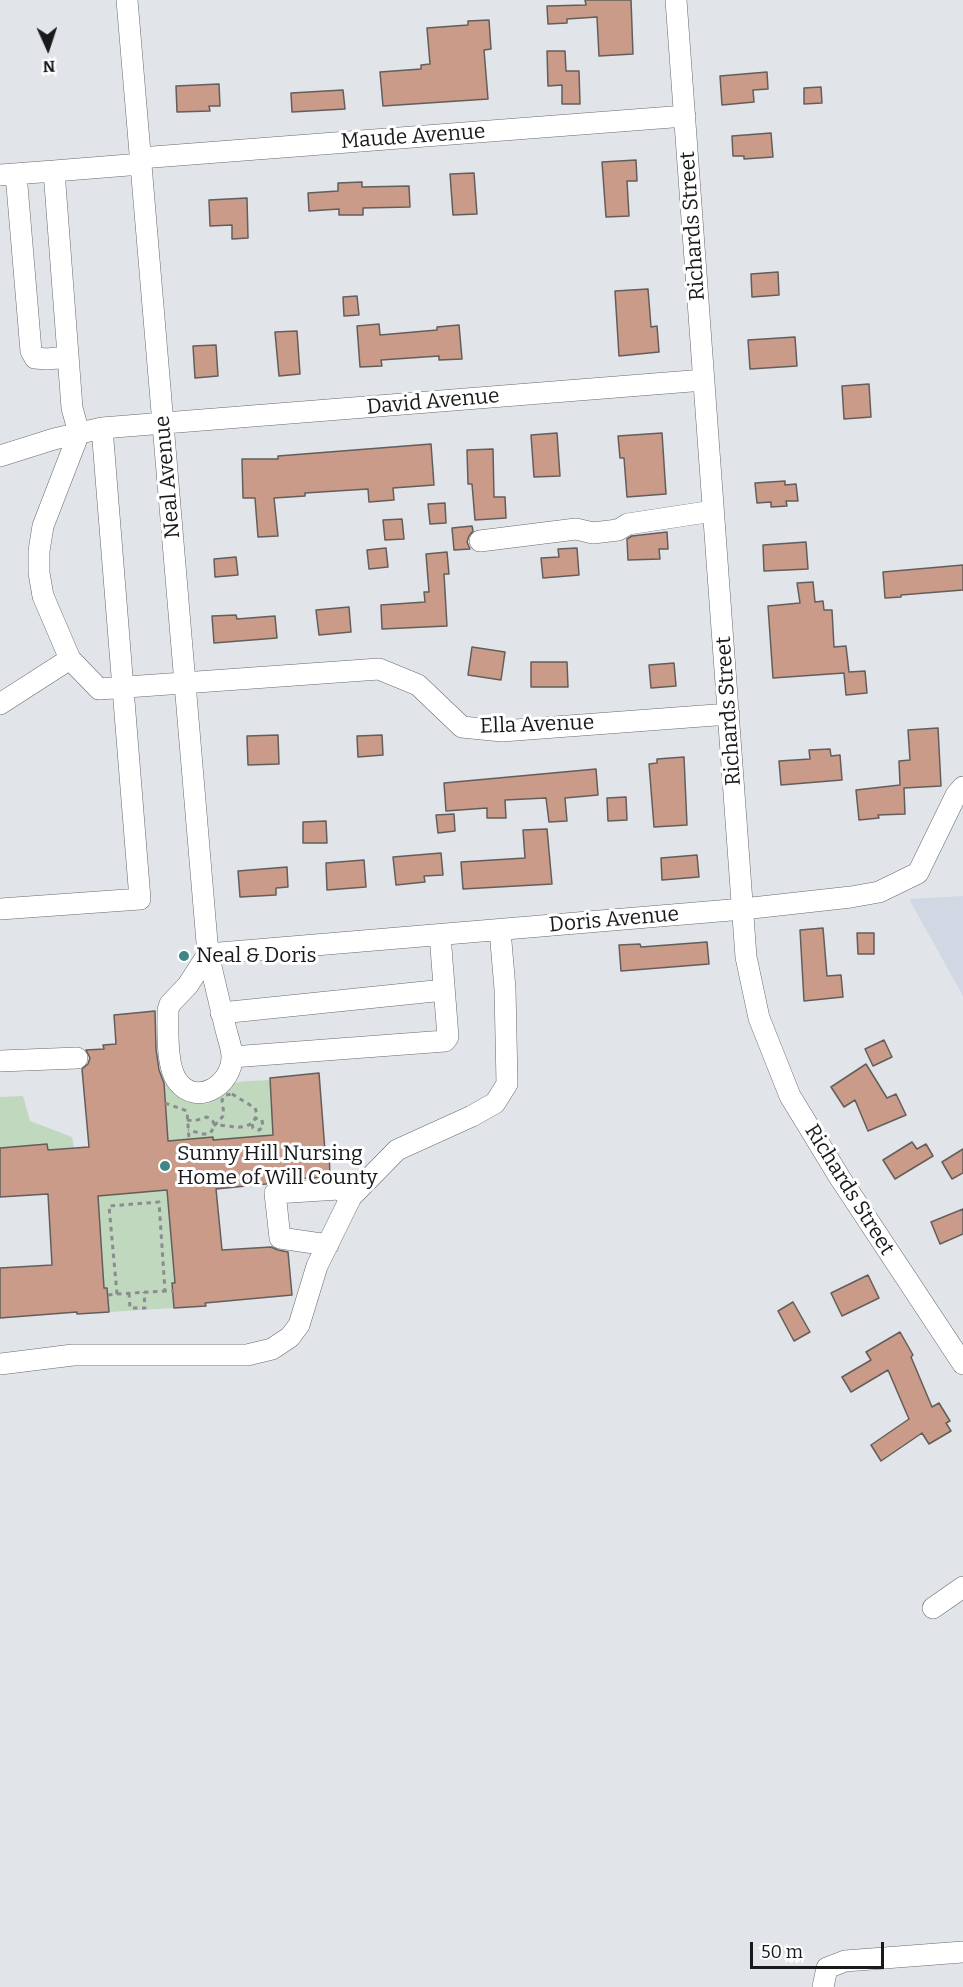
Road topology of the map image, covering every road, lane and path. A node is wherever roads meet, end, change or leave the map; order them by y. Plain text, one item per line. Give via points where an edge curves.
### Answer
1 (127, 0) edge
2 (676, 0) edge
3 (685, 116) junction
4 (141, 161) junction
5 (54, 171) junction
6 (8, 174) edge
7 (69, 357) junction
8 (704, 380) junction
9 (163, 423) junction
10 (102, 428) junction
11 (79, 433) junction
12 (0, 456) edge
13 (714, 511) junction
14 (480, 541) dead end
15 (70, 659) junction
16 (185, 682) junction
17 (124, 687) junction
18 (0, 704) edge
19 (729, 714) junction
20 (963, 787) edge
21 (0, 909) edge
22 (744, 909) junction
23 (500, 930) junction
24 (440, 934) junction
25 (208, 954) junction
26 (188, 985) junction
27 (444, 990) junction
28 (220, 1005) junction
29 (232, 1057) junction
30 (77, 1058) dead end
31 (0, 1060) edge
32 (165, 1103) dead end
33 (224, 1115) junction
34 (255, 1118) junction
35 (187, 1120) junction
36 (252, 1124) junction
37 (215, 1125) junction
38 (223, 1125) junction
39 (188, 1130) junction
40 (189, 1139) dead end
41 (351, 1197) junction
42 (328, 1245) junction
43 (165, 1291) junction
44 (173, 1291) dead end
45 (144, 1292) junction
46 (129, 1293) junction
47 (108, 1294) dead end
48 (117, 1294) junction
49 (0, 1364) edge
50 (963, 1364) edge
51 (963, 1587) edge
52 (933, 1608) dead end
53 (963, 1952) edge
54 (825, 1978) edge

1 - 4 street, Neal Avenue
2 - 3 street, Richards Street
3 - 4 street, Maude Avenue
3 - 8 street, Richards Street
4 - 5 street, Maude Avenue
4 - 9 street, Neal Avenue
5 - 6 street, Maude Avenue
5 - 7 street
6 - 7 street via 31,351 35,358
7 - 11 street via 72,408
8 - 9 street, David Avenue
8 - 13 street, Richards Street
9 - 10 street, David Avenue
9 - 16 street, Neal Avenue
10 - 11 street, David Avenue
10 - 17 street
11 - 12 street, David Avenue
11 - 15 street via 43,526 39,551 43,596
13 - 14 street via 628,524 618,530 593,533 576,529
13 - 19 street, Richards Street
15 - 17 street, Ella Avenue via 99,689
15 - 18 street
16 - 17 street, Ella Avenue
16 - 19 street, Ella Avenue via 379,669 418,685 462,727 502,731
16 - 25 street, Neal Avenue
17 - 21 street via 140,899
19 - 22 street, Richards Street
20 - 22 street, Doris Avenue via 918,873 879,892
22 - 23 street, Doris Avenue
22 - 50 street, Richards Street via 746,957 759,1018 790,1096
23 - 24 street, Doris Avenue
23 - 41 street via 507,1084 495,1102 472,1116 397,1150
24 - 25 street, Doris Avenue
24 - 27 street
25 - 26 street
25 - 28 street, Neal Avenue
26 - 28 street
26 - 29 street via 168,1010 170,1060 179,1083 187,1090 204,1093 215,1089 224,1080
27 - 28 street
27 - 29 street via 448,1037 445,1041
28 - 29 street, Neal Avenue
30 - 31 street
32 - 35 path via 187,1111
33 - 34 path via 222,1100 232,1094 255,1108
33 - 37 path
33 - 38 path
34 - 36 path
34 - 36 path via 262,1120 263,1127 258,1130
35 - 37 path via 207,1117
35 - 39 path
36 - 38 path via 243,1128
37 - 38 path
37 - 39 path via 209,1134
39 - 40 path
41 - 42 street
41 - 42 street via 339,1189 275,1193 280,1238
42 - 49 street via 317,1266 299,1325 272,1349 247,1355 73,1355
43 - 44 path
43 - 45 path
43 - 48 path via 159,1202 109,1206
45 - 46 path
45 - 46 path via 146,1308 130,1311
46 - 48 path
47 - 48 path
51 - 52 street
53 - 54 street via 845,1961

